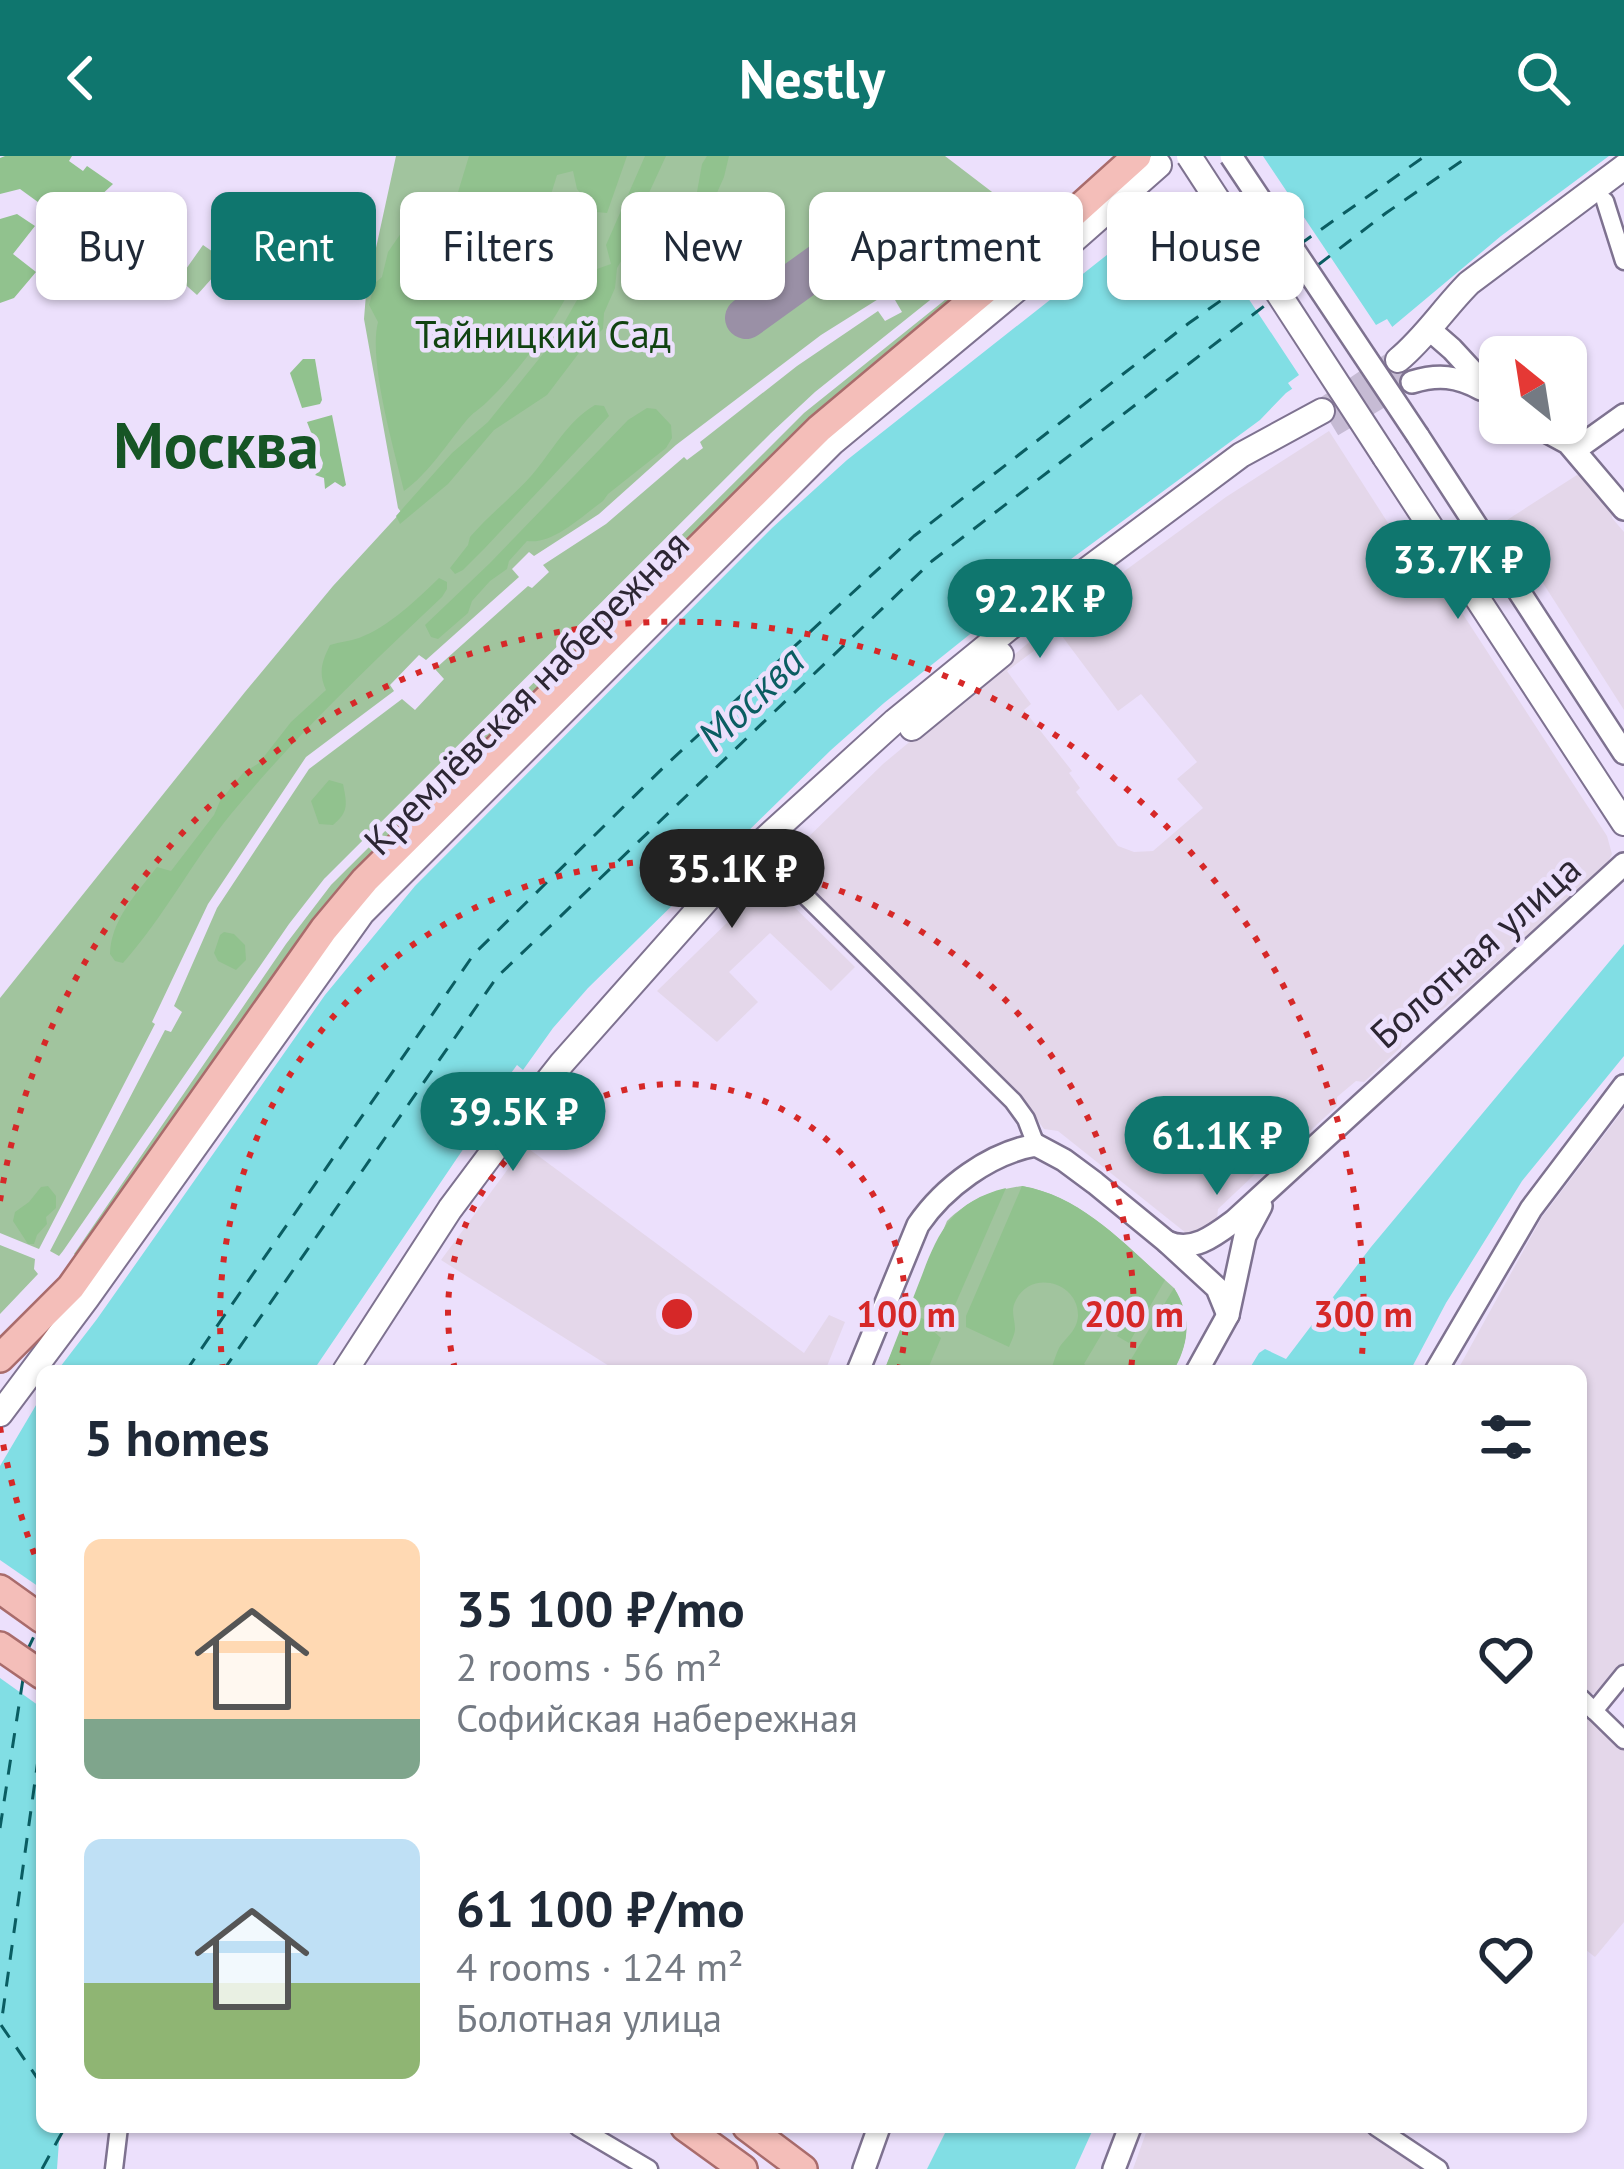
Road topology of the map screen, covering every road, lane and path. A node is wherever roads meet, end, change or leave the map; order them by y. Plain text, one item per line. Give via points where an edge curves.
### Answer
1 (1189, 156) edge
2 (1231, 156) edge
3 (1148, 160) edge
4 (1624, 167) edge
5 (1614, 194) edge
6 (1624, 261) edge
7 (1435, 334) junction
8 (1406, 372) joint
9 (1479, 380) edge
10 (1479, 389) edge
11 (1624, 416) edge
12 (1327, 418) tunnel mouth
13 (1567, 444) edge
14 (1575, 450) junction
15 (1624, 509) edge
16 (1624, 753) edge
17 (1624, 824) edge
18 (761, 853) junction
19 (1624, 864) edge
20 (1624, 1086) edge
21 (1036, 1145) junction
22 (1270, 1190) junction
23 (1167, 1243) junction
24 (67, 1293) junction
25 (1228, 1315) junction
26 (34, 1352) junction
27 (0, 1358) edge
28 (349, 1365) edge
29 (861, 1365) edge
30 (1199, 1365) edge
31 (1440, 1365) edge
32 (0, 1371) edge
33 (0, 1414) edge
34 (0, 1589) edge
35 (36, 1615) edge
36 (0, 1646) edge
37 (36, 1671) edge
38 (1624, 1674) edge
39 (1587, 1705) edge
40 (1624, 1740) edge
41 (118, 2133) edge
42 (588, 2133) edge
43 (693, 2133) edge
44 (755, 2133) edge
45 (877, 2133) edge
46 (1128, 2133) edge
47 (1385, 2133) edge
48 (114, 2169) edge
49 (650, 2169) edge
50 (743, 2169) edge
51 (803, 2169) edge
52 (864, 2169) edge
53 (1114, 2169) edge
54 (1439, 2169) edge

1 - 17 main road, bridge
2 - 16 street, bridge
3 - 24 main road, Кремлёвская набережная via 819,429 365,880
3 - 26 main road, Кремлёвская набережная via 1033,276 832,443 375,899
4 - 7 main road via 1469,283
5 - 6 street
5 - 7 main road
7 - 8 main road
7 - 9 street
8 - 10 street via 1450,376
11 - 14 street
12 - 18 main road via 1240,455 1021,619 895,721
13 - 14 street
14 - 15 street
18 - 21 street via 1012,1101
18 - 28 main road via 562,1063 482,1165
19 - 22 street, Болотная улица
20 - 31 street via 1531,1209
21 - 23 street
21 - 29 street via 972,1173 932,1204
22 - 23 street, Болотная улица via 1207,1239
22 - 25 street, Болотная улица via 1245,1236
23 - 25 street via 1217,1288
24 - 26 main road, Кремлёвская набережная
24 - 27 main road
25 - 30 street, Болотная улица
26 - 32 main road
26 - 33 main road
34 - 35 main road
36 - 37 main road
38 - 39 street
39 - 40 street
41 - 48 street
42 - 49 street
43 - 50 main road
44 - 51 main road
45 - 52 street
46 - 53 street
47 - 54 street

